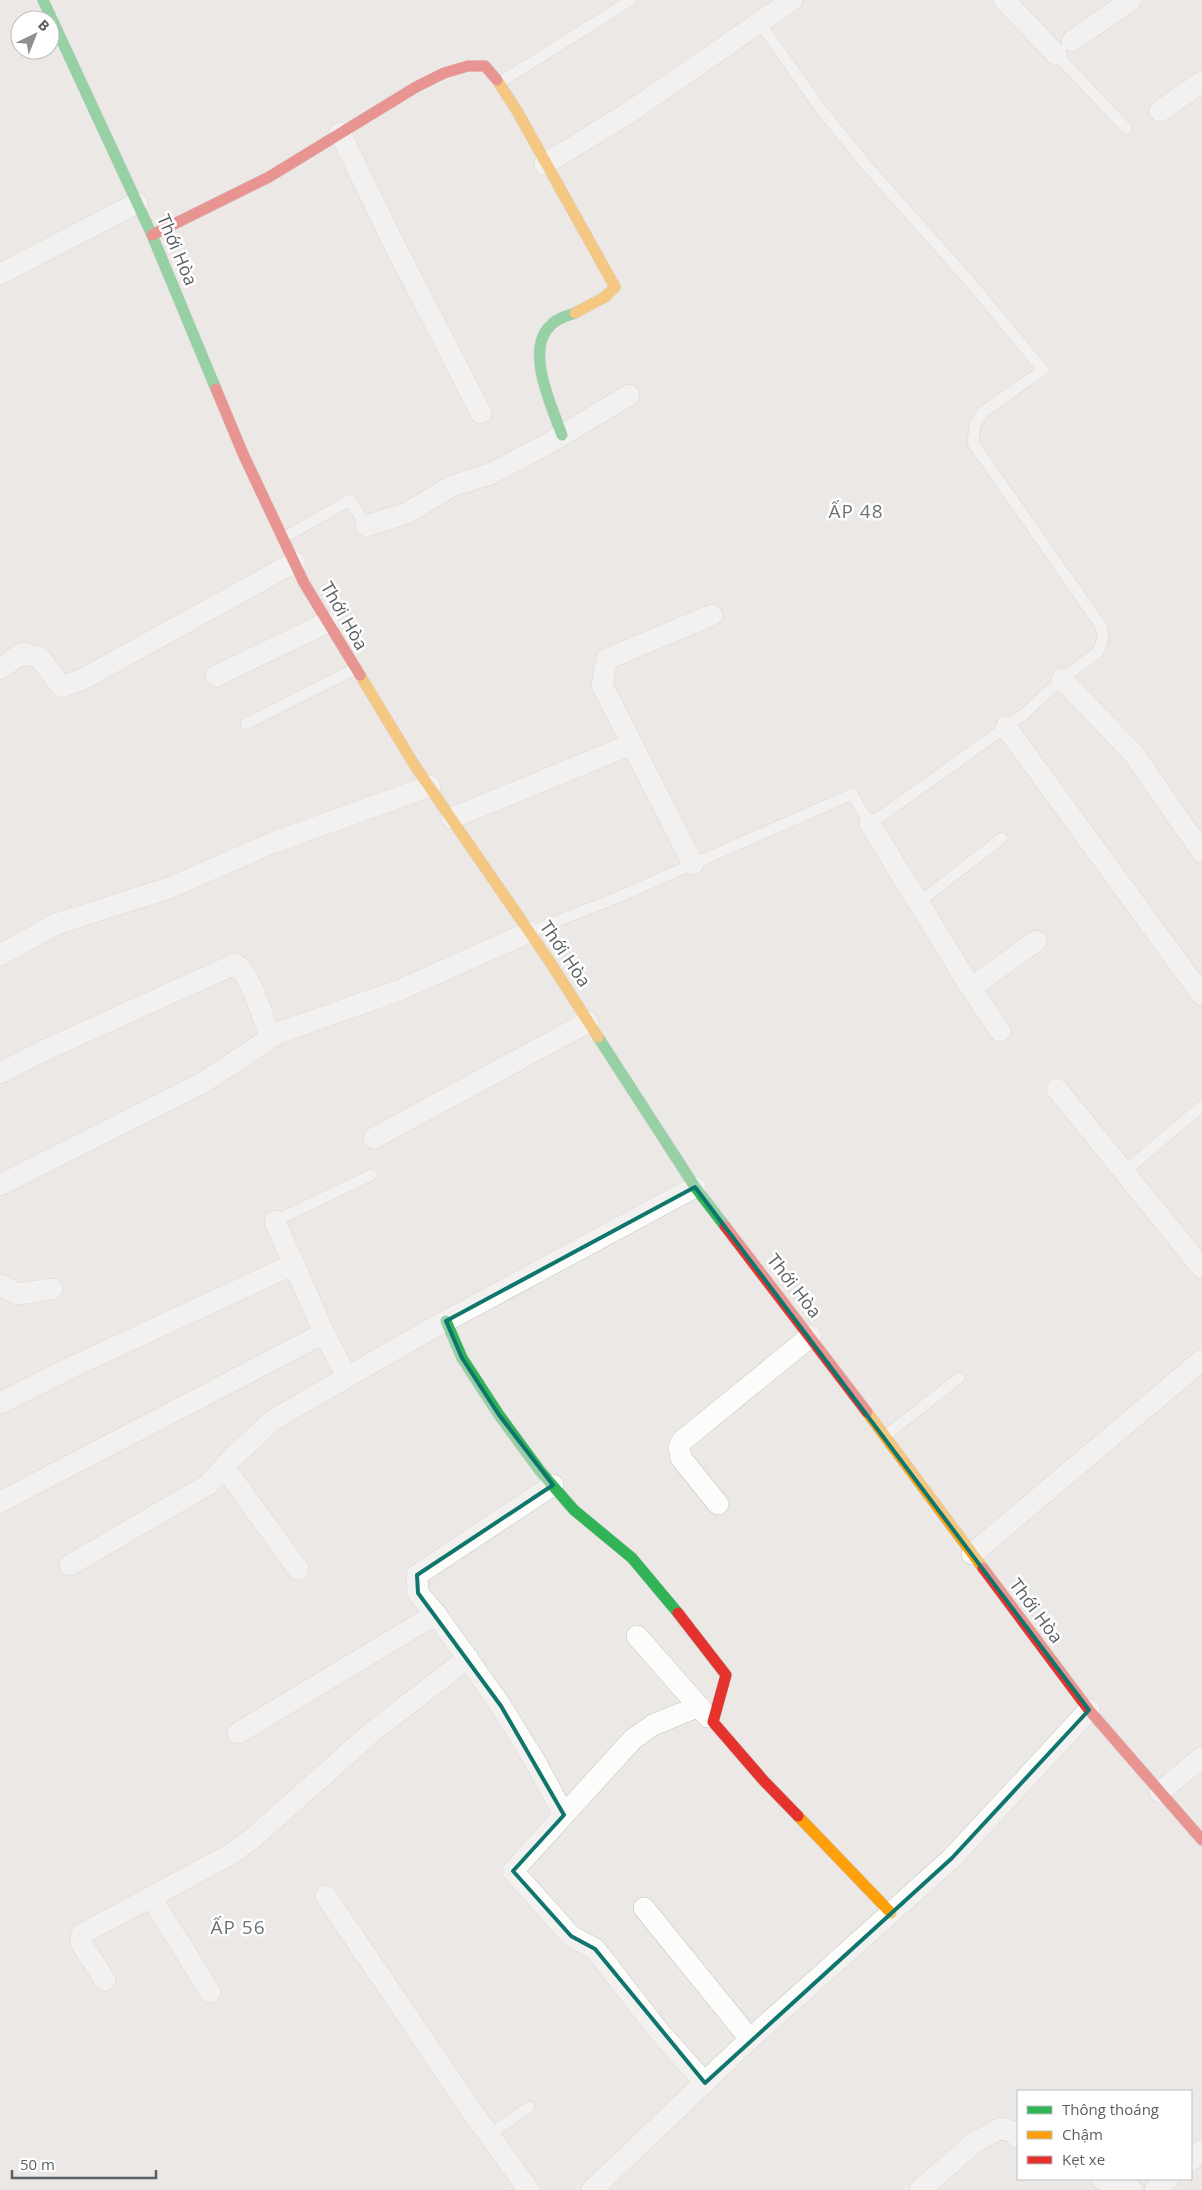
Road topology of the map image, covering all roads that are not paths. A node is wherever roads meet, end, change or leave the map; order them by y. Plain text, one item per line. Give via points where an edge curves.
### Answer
1 (58, 0) edge
2 (631, 0) edge
3 (792, 0) edge
4 (1004, 0) edge
5 (1131, 0) edge
6 (44, 4) edge
7 (760, 23) junction
8 (1064, 48) junction
9 (499, 82) junction
10 (1202, 82) edge
11 (1160, 111) dead end
12 (1126, 128) dead end
13 (340, 133) junction
14 (545, 164) junction
15 (137, 203) junction
16 (152, 235) junction
17 (0, 274) edge
18 (629, 395) dead end
19 (481, 413) dead end
20 (562, 435) junction
21 (366, 526) joint
22 (283, 538) junction
23 (295, 562) junction
24 (712, 615) dead end
25 (328, 622) junction
26 (0, 669) edge
27 (355, 669) junction
28 (216, 676) dead end
29 (1062, 680) junction
30 (246, 724) dead end
31 (1006, 727) junction
32 (632, 744) junction
33 (430, 786) junction
34 (452, 818) junction
35 (870, 824) junction
36 (1002, 838) dead end
37 (1202, 852) edge
38 (693, 864) junction
39 (919, 902) junction
40 (529, 932) junction
41 (1036, 940) dead end
42 (0, 955) edge
43 (971, 988) junction
44 (1202, 995) edge
45 (588, 1022) junction
46 (1000, 1031) dead end
47 (270, 1037) junction
48 (0, 1073) edge
49 (1057, 1089) dead end
50 (1202, 1106) edge
51 (374, 1138) dead end
52 (1124, 1172) junction
53 (371, 1175) dead end
54 (0, 1185) edge
55 (695, 1186) junction
56 (275, 1221) joint
57 (294, 1264) junction
58 (1202, 1268) edge
59 (0, 1285) edge
60 (52, 1289) dead end
61 (446, 1321) junction
62 (324, 1333) junction
63 (811, 1336) junction
64 (1202, 1360) edge
65 (347, 1377) junction
66 (959, 1378) dead end
67 (0, 1403) edge
68 (885, 1436) junction
69 (224, 1467) junction
70 (553, 1485) junction
71 (0, 1502) edge
72 (718, 1504) dead end
73 (972, 1554) junction
74 (70, 1565) dead end
75 (298, 1568) dead end
76 (436, 1614) junction
77 (637, 1636) dead end
78 (468, 1658) junction
79 (699, 1706) junction
80 (1089, 1710) junction
81 (713, 1722) junction
82 (238, 1734) dead end
83 (1202, 1758) edge
84 (1160, 1792) junction
85 (564, 1815) junction
86 (1202, 1840) edge
87 (326, 1896) dead end
88 (151, 1897) junction
89 (644, 1908) dead end
90 (891, 1913) junction
91 (105, 1980) dead end
92 (210, 1992) dead end
93 (750, 2039) junction
94 (705, 2083) junction
95 (529, 2107) dead end
96 (489, 2135) junction
97 (1017, 2137) edge
98 (1202, 2151) edge
99 (1192, 2159) edge
100 (1105, 2180) edge
101 (1167, 2180) edge
102 (529, 2190) edge
103 (592, 2190) edge
104 (920, 2190) edge
105 (1132, 2190) edge
106 (1155, 2190) edge

1 - 6 lane
2 - 9 lane
3 - 7 street
4 - 8 street
5 - 8 street
6 - 15 street, Thới Hòa
7 - 14 street via 630,112
7 - 29 lane via 855,151 1043,370 983,412 975,425 973,443 1101,626 1103,638 1098,652
8 - 12 lane
9 - 13 street via 485,66 473,64 432,78
9 - 14 street
10 - 11 street
13 - 16 street via 284,168
13 - 19 street
14 - 20 street via 615,287 599,301 554,322 542,336 539,354 545,386
15 - 16 street, Thới Hòa
15 - 17 street
16 - 22 street, Thới Hòa via 244,456
18 - 20 street
20 - 21 street via 490,474 452,486 407,513
21 - 22 lane via 350,500
22 - 23 street, Thới Hòa
23 - 25 street, Thới Hòa
23 - 26 street via 83,679 62,687 39,657 22,653
24 - 32 street via 607,659 602,684
25 - 27 street, Thới Hòa
25 - 28 street
27 - 30 lane
27 - 33 street, Thới Hòa
29 - 31 lane
29 - 37 street via 1133,753
31 - 35 lane
31 - 44 street
32 - 34 street
32 - 38 street
33 - 34 street, Thới Hòa
33 - 42 street via 272,843 169,888 56,924
34 - 40 street, Thới Hòa
35 - 38 lane via 852,794
35 - 39 street
36 - 39 lane
38 - 40 lane
39 - 43 street
40 - 45 street, Thới Hòa
40 - 47 street via 400,990
41 - 43 street
43 - 46 street
45 - 51 street
45 - 55 street, Thới Hòa
47 - 48 street via 248,981 242,969 235,964
47 - 54 street via 204,1082
49 - 52 street
50 - 52 lane
52 - 58 street
53 - 56 lane
55 - 61 street
55 - 63 street, Thới Hòa
56 - 57 street
57 - 62 street
57 - 67 street
59 - 60 street via 18,1294
61 - 65 street
61 - 70 street via 462,1358 499,1415
62 - 65 street
62 - 71 street
63 - 68 street, Thới Hòa
63 - 72 street via 678,1447 681,1458
64 - 73 street
65 - 69 street via 273,1420
66 - 68 lane
68 - 73 street, Thới Hòa
69 - 74 street via 210,1484
69 - 75 street
70 - 76 street via 417,1575 418,1593
70 - 81 street via 574,1510 632,1558 698,1636 726,1675
73 - 80 street, Thới Hòa
76 - 78 street
76 - 82 street
77 - 79 street
78 - 85 street via 526,1746
78 - 88 street via 372,1732 232,1854
79 - 81 street
79 - 85 street via 653,1725 633,1739
80 - 84 street, Thới Hòa
80 - 90 street via 952,1858
81 - 90 street via 764,1781
83 - 84 street
84 - 86 street, Thới Hòa
85 - 94 street via 513,1871 571,1936 595,1949 657,2029
87 - 96 street
88 - 91 street via 82,1934 81,1942
88 - 92 street
89 - 93 street
90 - 93 street
93 - 94 street
94 - 103 street
95 - 96 lane
96 - 102 street
97 - 104 street via 1001,2128 976,2142
98 - 99 street
100 - 105 street
101 - 106 street

